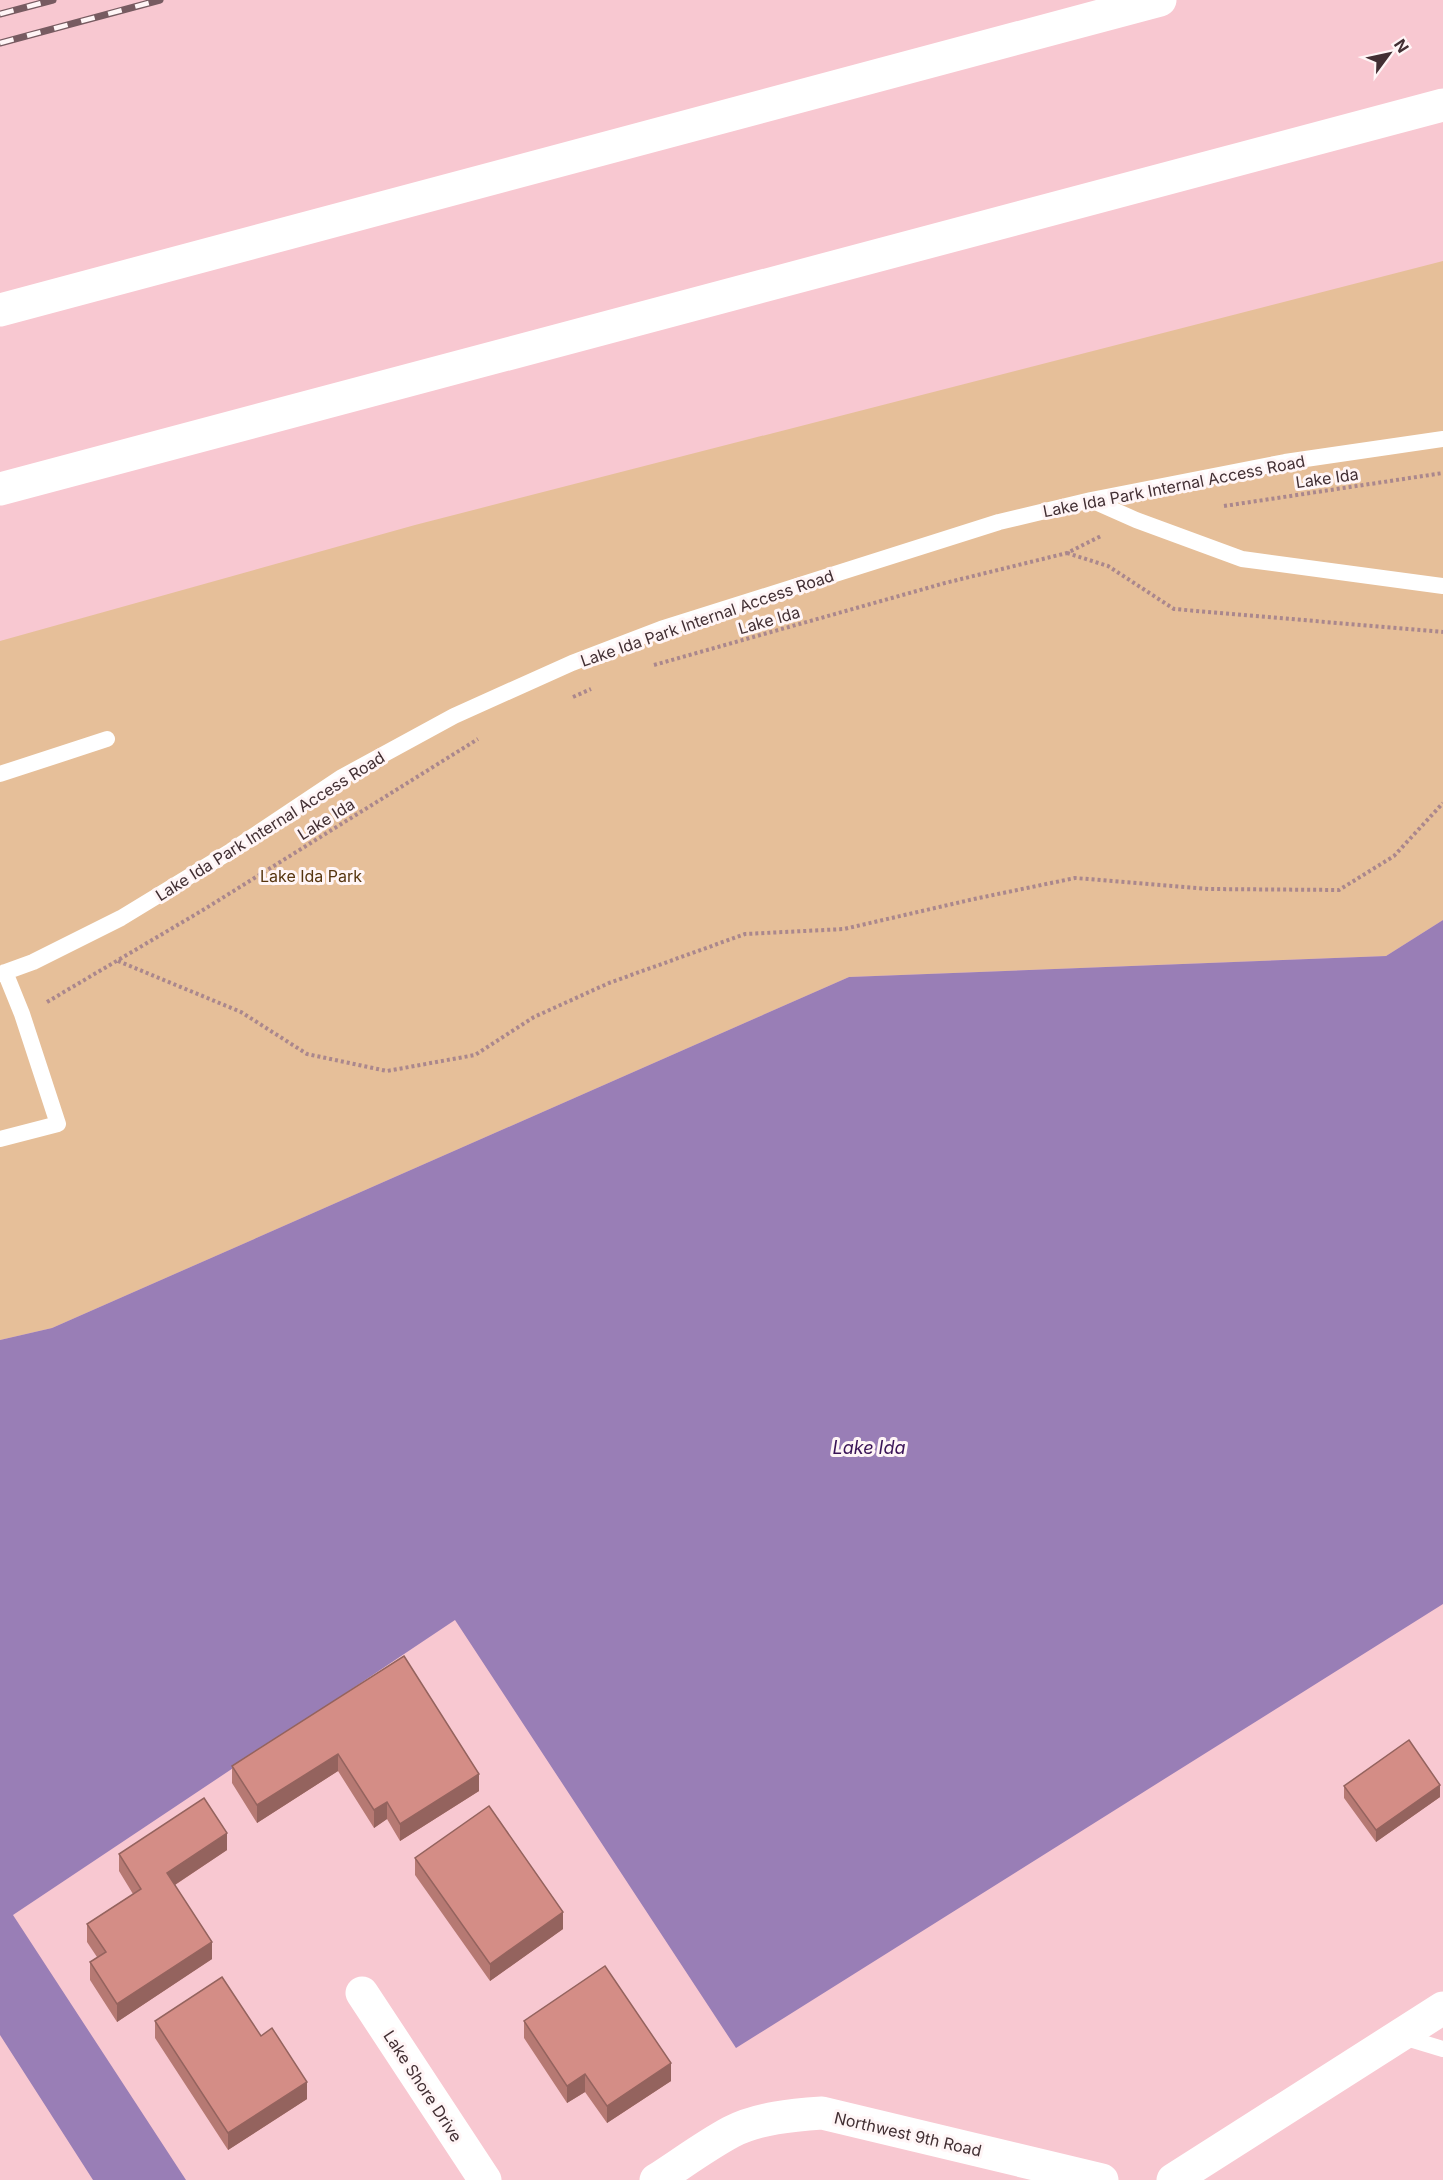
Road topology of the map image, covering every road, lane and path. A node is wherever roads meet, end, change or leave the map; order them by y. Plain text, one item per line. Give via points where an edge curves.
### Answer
1 (1160, 0) edge
2 (1443, 105) edge
3 (0, 310) edge
4 (1443, 439) edge
5 (1443, 473) edge
6 (0, 489) edge
7 (1091, 500) junction
8 (1214, 508) dead end
9 (1136, 520) junction
10 (1066, 553) junction
11 (1443, 585) edge
12 (1443, 632) edge
13 (653, 665) dead end
14 (600, 686) dead end
15 (568, 699) dead end
16 (483, 736) dead end
17 (107, 739) dead end
18 (0, 774) edge
19 (1443, 803) edge
20 (117, 961) junction
21 (3, 973) edge
22 (22, 1014) junction
23 (0, 1139) edge
24 (362, 1993) dead end
25 (1443, 2008) edge
26 (1400, 2036) junction
27 (1443, 2049) edge
28 (485, 2180) edge
29 (656, 2180) edge
30 (1102, 2180) edge
31 (1173, 2180) edge

1 - 3 main road
2 - 6 main road
4 - 7 lane, Lake Ida Park Internal Access Road via 1285,462
5 - 8 path, Lake Ida
7 - 9 lane
7 - 21 lane, Lake Ida Park Internal Access Road via 999,522 661,629 572,663 454,716 342,777 120,918
9 - 10 path, Lake Ida
9 - 11 lane via 1242,559
10 - 12 path via 1108,566 1174,609
10 - 13 path, Lake Ida
14 - 15 path
16 - 20 path, Lake Ida
17 - 18 lane
19 - 20 path via 1394,856 1339,890 1209,889 1075,878 844,929 745,934 609,983 534,1017 475,1055 387,1071 307,1054 241,1012
20 - 22 path, Lake Ida
21 - 22 lane
22 - 23 lane via 58,1124
24 - 28 main road, Lake Shore Drive
25 - 26 main road
26 - 27 lane
26 - 31 main road
29 - 30 main road, Northwest 9th Road via 733,2131 772,2120 822,2113

